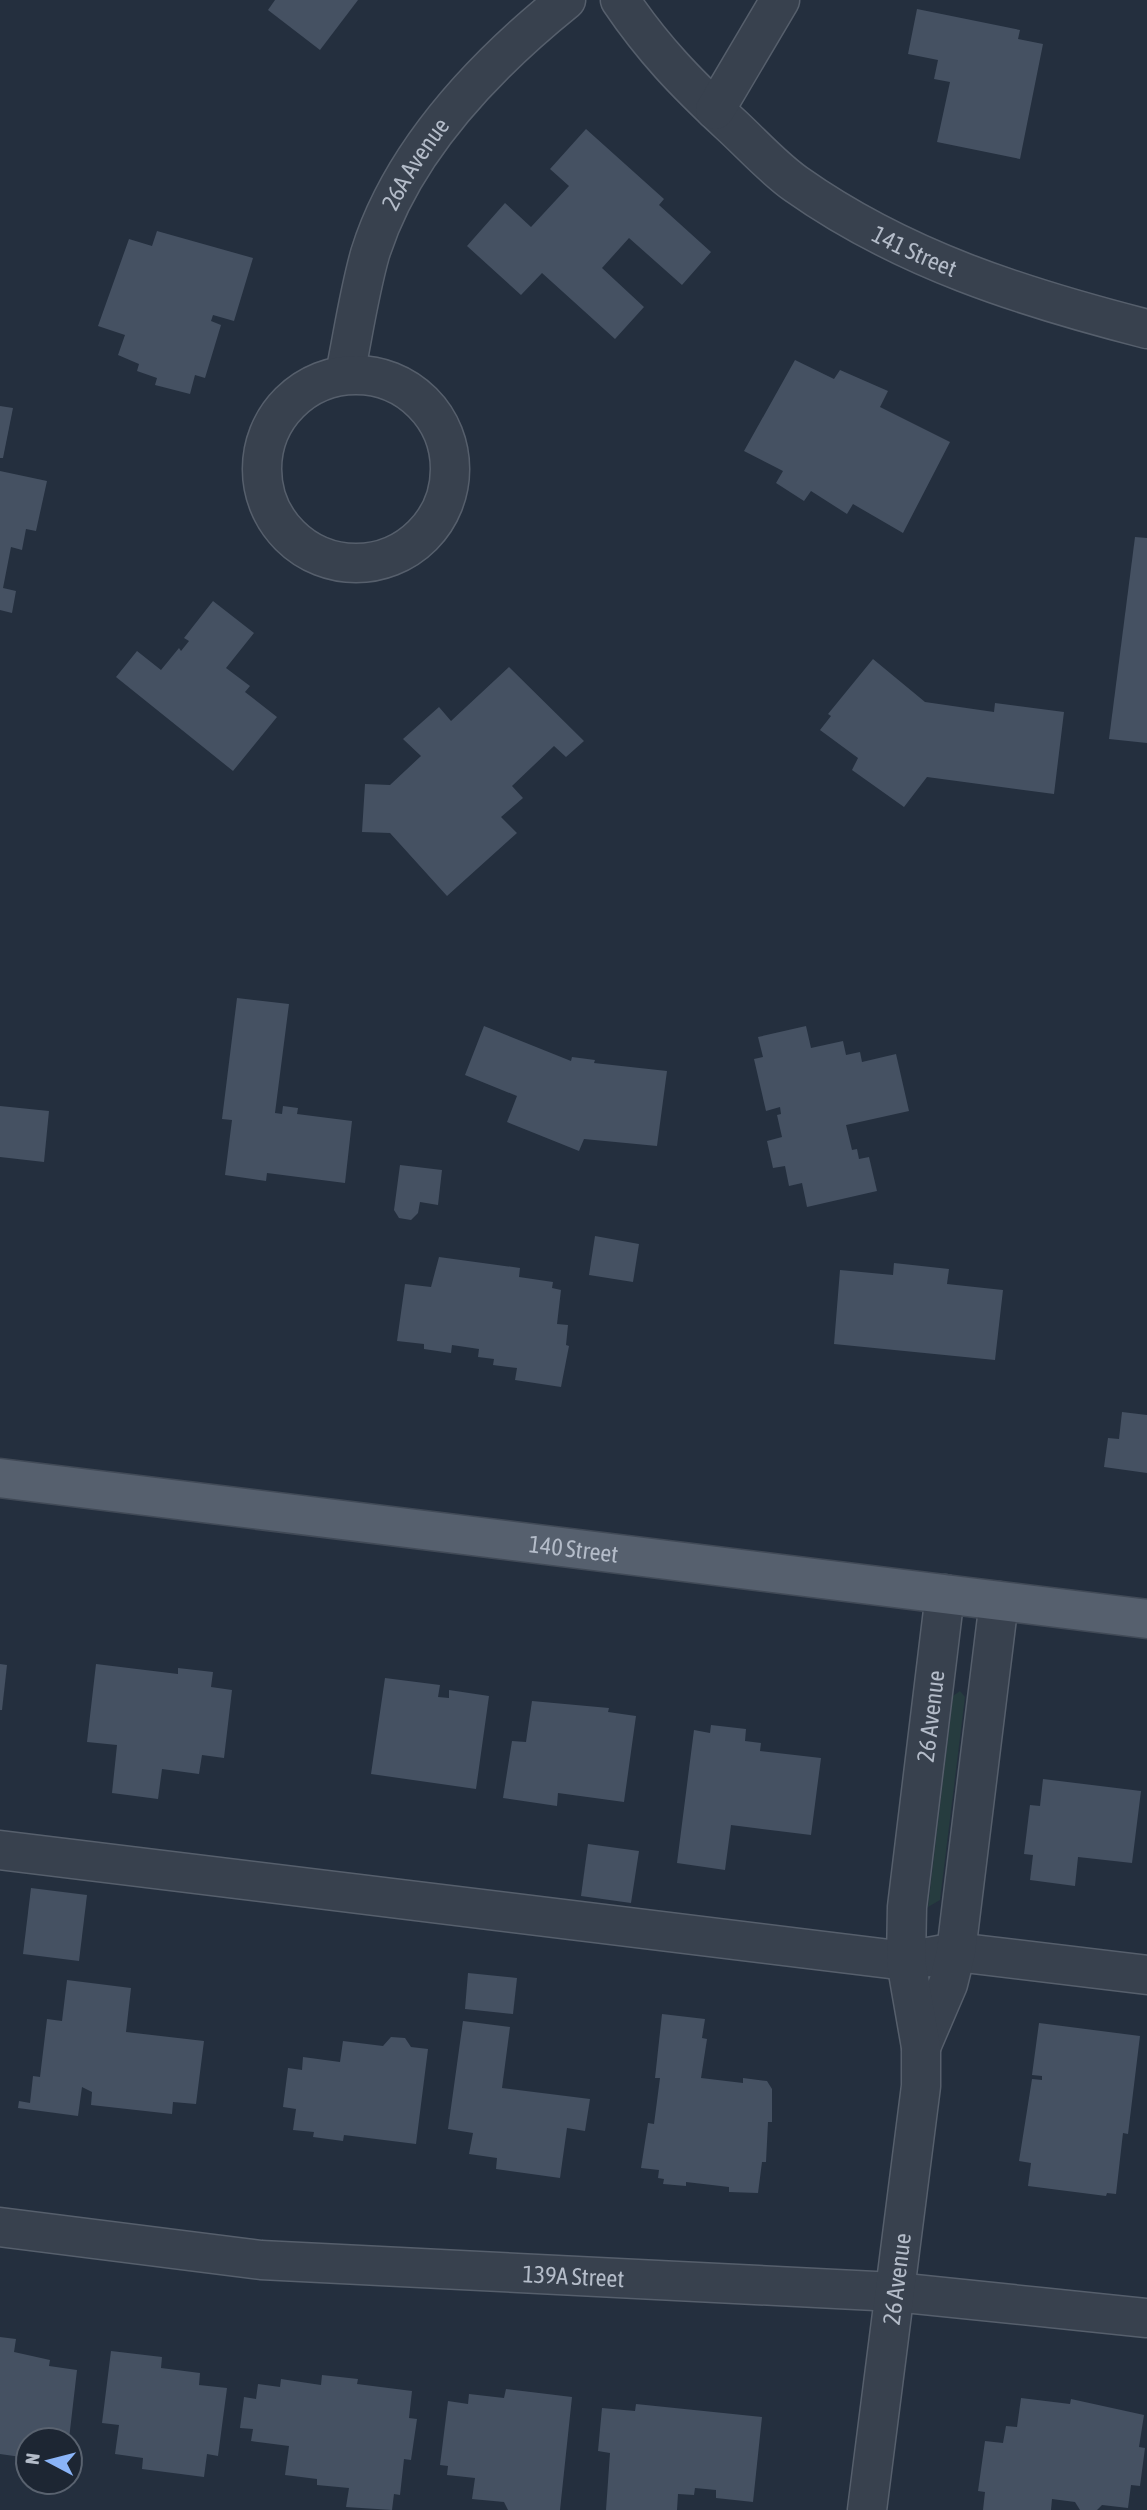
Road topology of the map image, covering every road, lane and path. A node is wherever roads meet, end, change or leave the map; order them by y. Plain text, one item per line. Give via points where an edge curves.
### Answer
1 (566, 0) edge
2 (620, 0) edge
3 (780, 0) edge
4 (715, 110) junction
5 (1147, 329) edge
6 (345, 374) junction
7 (0, 1478) edge
8 (945, 1594) junction
9 (999, 1601) junction
10 (1147, 1619) edge
11 (0, 1850) edge
12 (956, 1952) junction
13 (906, 1961) junction
14 (1147, 1975) edge
15 (922, 2048) junction
16 (0, 2227) edge
17 (895, 2292) junction
18 (1147, 2318) edge
19 (867, 2510) edge

1 - 6 street, 26A Avenue via 481,75 394,196 370,254
2 - 4 street, 141 Street via 651,46
3 - 4 street
4 - 5 street, 141 Street via 793,182 868,230 968,277
6 - 6 street via 376,376 405,387 428,407 444,434 450,464 447,496 433,524 384,560 354,564 323,558 295,542 275,519 263,489 262,458 271,428 289,401 315,383
7 - 8 main road, 140 Street
8 - 9 main road, 140 Street
8 - 13 street, 26 Avenue via 907,1908
9 - 10 main road, 140 Street
9 - 12 street, 26 Avenue
11 - 13 street
12 - 13 street
12 - 14 street
12 - 15 street, 26 Avenue
13 - 15 street, 26 Avenue
15 - 17 street, 26 Avenue
16 - 17 street, 139A Street via 261,2260
17 - 18 street, 139A Street
17 - 19 street, 26 Avenue

